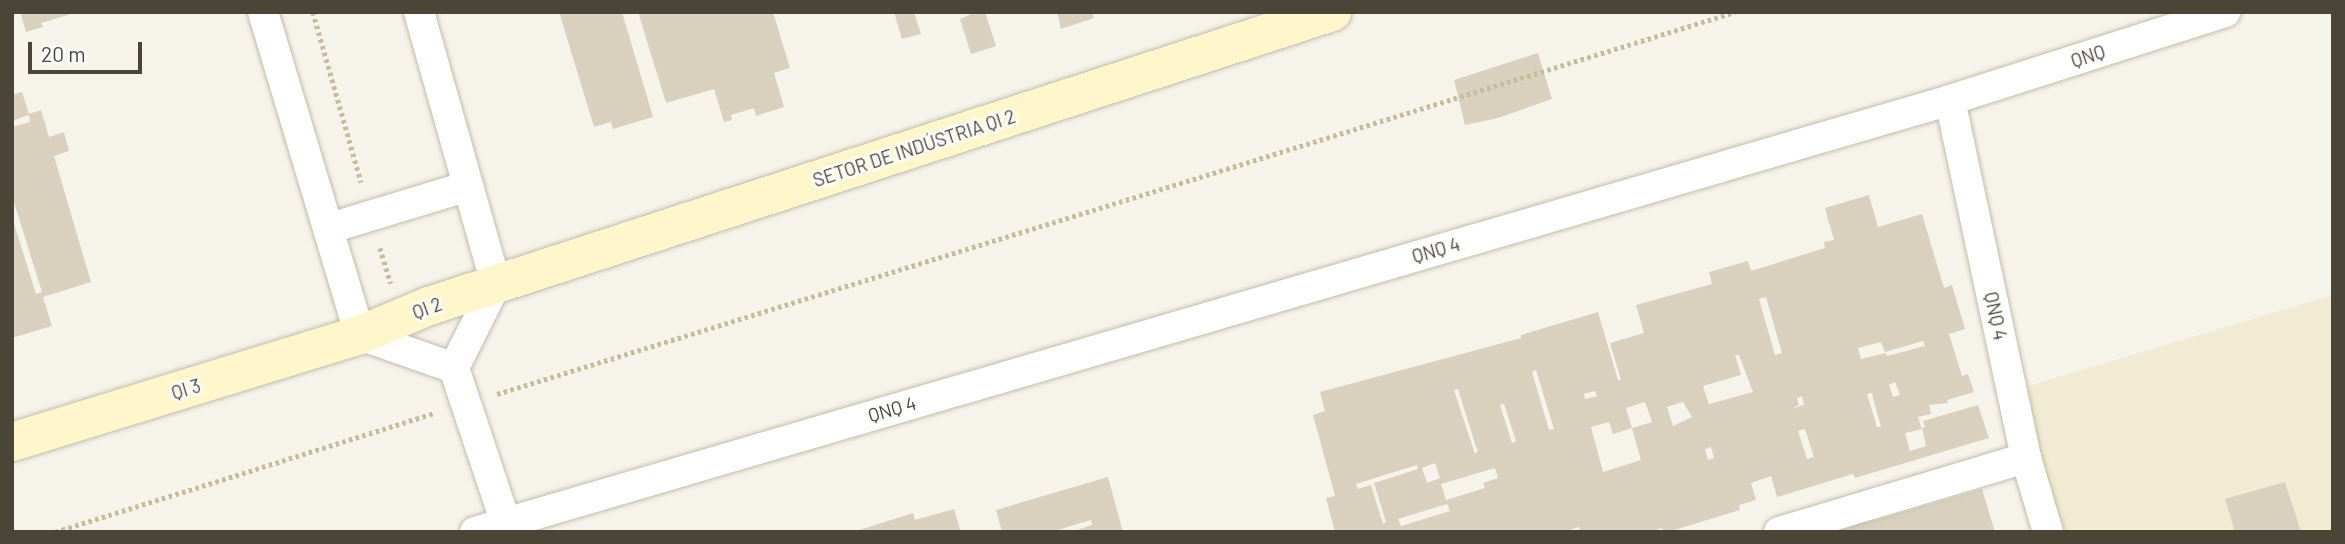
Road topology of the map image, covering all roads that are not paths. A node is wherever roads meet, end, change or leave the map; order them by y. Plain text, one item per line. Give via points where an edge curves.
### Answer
1 (263, 12) edge
2 (419, 12) edge
3 (1332, 12) edge
4 (2225, 12) edge
5 (1950, 100) junction
6 (468, 186) junction
7 (330, 228) junction
8 (496, 284) junction
9 (360, 335) junction
10 (454, 368) junction
11 (12, 442) edge
12 (2026, 458) junction
13 (508, 527) edge
14 (475, 532) edge
15 (1779, 532) edge
16 (2048, 532) edge

1 - 7 street
2 - 6 street
3 - 8 street, SETOR DE INDÚSTRIA QI 2
4 - 5 street, QNQ
5 - 12 street, QNQ 4
5 - 13 street, QNQ 4
6 - 7 street
6 - 8 street
7 - 9 street
8 - 9 street, QI 2
8 - 10 street
9 - 10 street
9 - 11 street, QI 3
10 - 13 street
12 - 15 street
12 - 16 street, QNQ 4
13 - 14 street, QNQ 4

